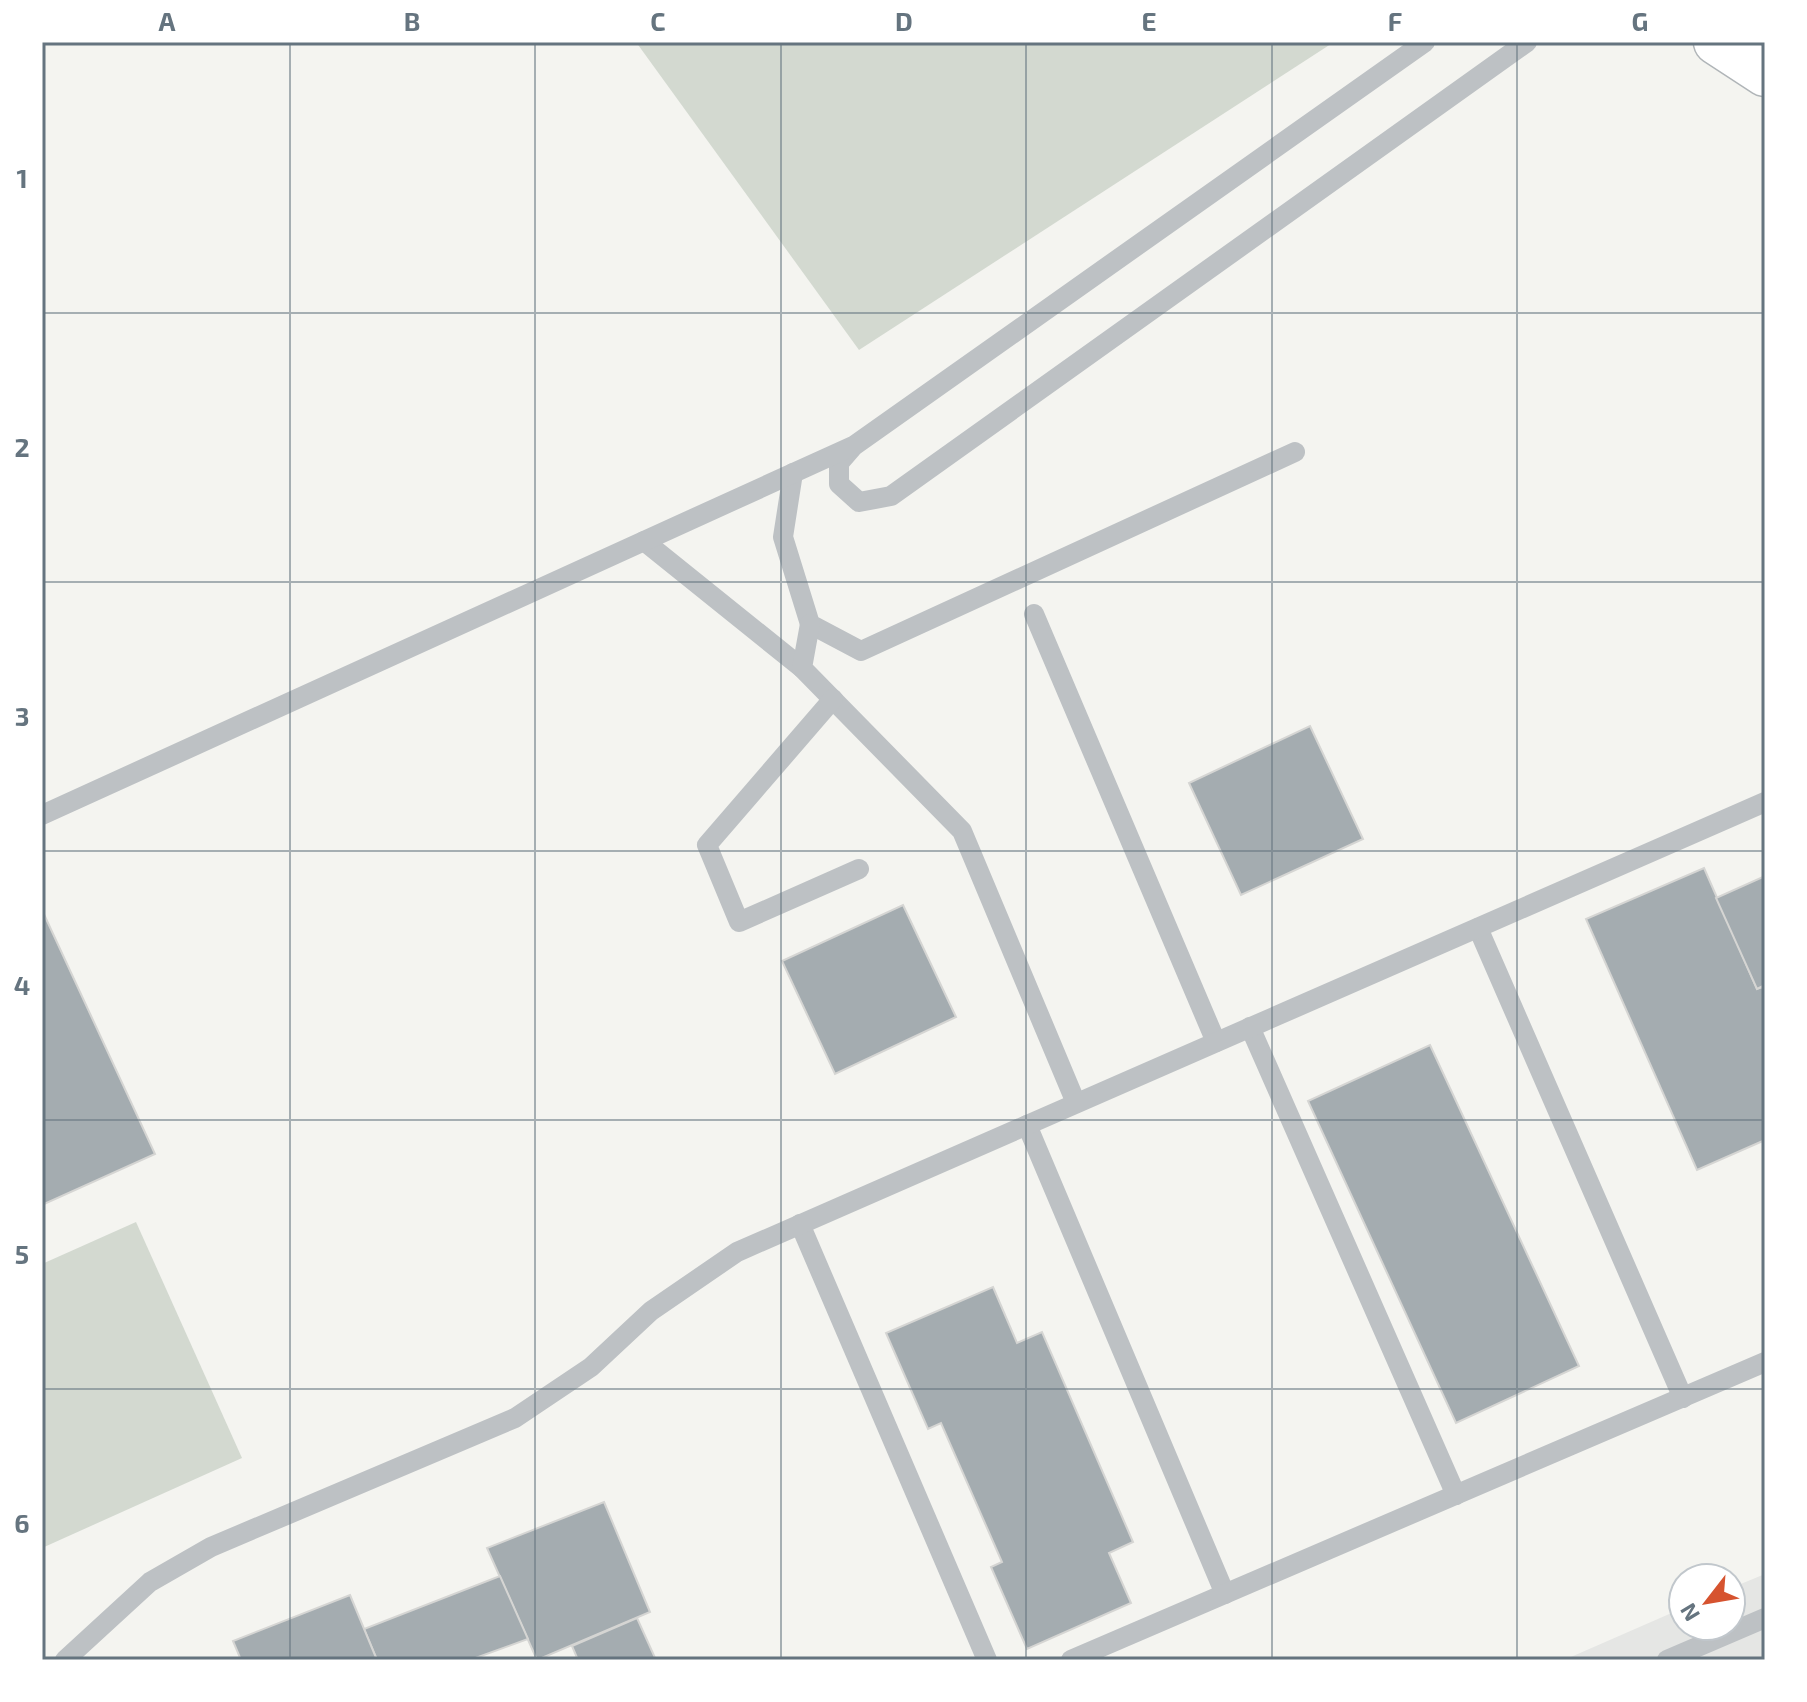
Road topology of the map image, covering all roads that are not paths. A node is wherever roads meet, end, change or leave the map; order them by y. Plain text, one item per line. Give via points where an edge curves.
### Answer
1 (1425, 42) edge
2 (1527, 42) edge
3 (1716, 42) edge
4 (1765, 74) edge
5 (855, 445) junction
6 (1295, 452) dead end
7 (793, 473) junction
8 (644, 541) junction
9 (1034, 614) dead end
10 (810, 624) junction
11 (802, 668) junction
12 (833, 699) junction
13 (1765, 802) edge
14 (42, 815) edge
15 (859, 869) dead end
16 (1478, 928) junction
17 (1250, 1027) junction
18 (1216, 1042) junction
19 (1076, 1103) junction
20 (1027, 1125) junction
21 (800, 1224) junction
22 (1765, 1362) edge
23 (1683, 1398) junction
24 (1456, 1495) junction
25 (1225, 1594) junction
26 (1765, 1618) edge
27 (65, 1660) edge
28 (987, 1660) edge
29 (1071, 1660) edge
30 (1667, 1660) edge

1 - 5 lane
2 - 5 lane via 891,496 859,502 839,484 839,463
3 - 4 main road
5 - 7 lane
6 - 10 lane via 861,651
7 - 8 lane
7 - 10 lane via 783,537
8 - 11 lane
8 - 14 lane
9 - 18 lane
10 - 11 lane
11 - 12 lane
12 - 15 lane via 707,845 739,922
12 - 19 lane via 962,831
13 - 16 lane
16 - 17 lane
16 - 23 lane
17 - 18 lane
17 - 24 lane
18 - 19 lane
19 - 20 lane
20 - 21 lane
20 - 25 lane
21 - 27 lane via 725,1260 651,1311 591,1367 515,1418 211,1547 150,1582
21 - 28 lane
22 - 23 lane
23 - 24 lane
24 - 25 lane
25 - 29 lane
26 - 30 lane

